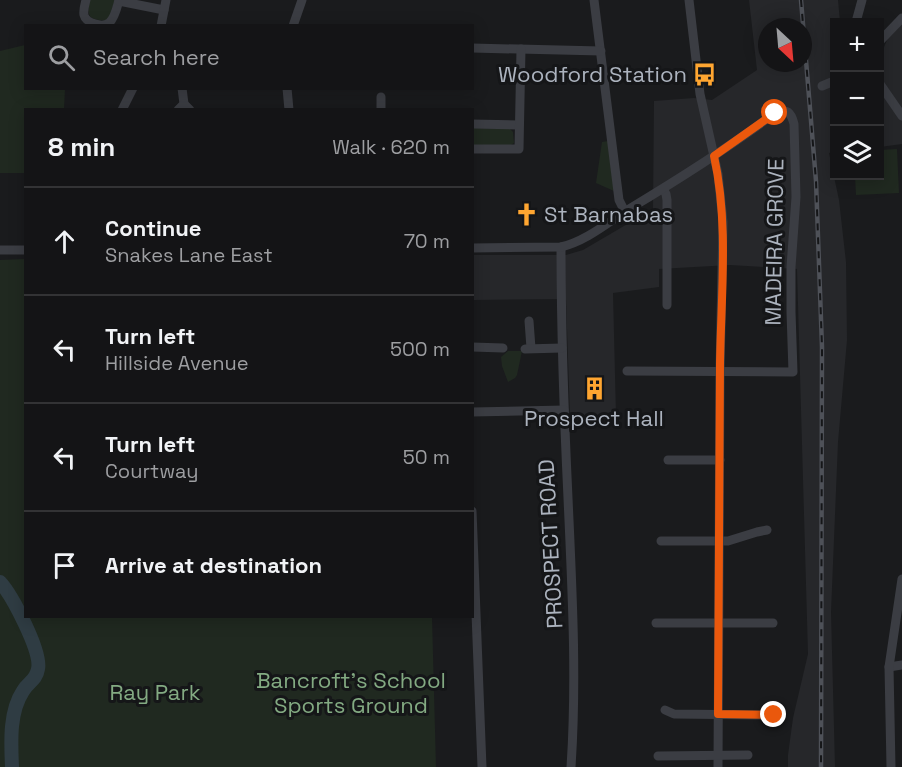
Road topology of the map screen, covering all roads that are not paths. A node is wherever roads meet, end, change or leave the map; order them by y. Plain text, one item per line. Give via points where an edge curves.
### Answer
1 (86, 0) edge
2 (166, 0) edge
3 (302, 0) edge
4 (594, 0) edge
5 (689, 0) edge
6 (862, 0) edge
7 (119, 1) edge
8 (164, 10) junction
9 (857, 18) edge
10 (902, 18) edge
11 (99, 24) edge
12 (108, 24) edge
13 (161, 24) edge
14 (294, 24) edge
15 (884, 35) edge
16 (474, 48) edge
17 (521, 50) junction
18 (601, 51) junction
19 (830, 83) edge
20 (822, 86) dead end
21 (132, 90) edge
22 (182, 90) edge
23 (287, 90) edge
24 (884, 91) edge
25 (381, 97) dead end
26 (123, 108) edge
27 (184, 108) edge
28 (289, 108) edge
29 (381, 108) edge
30 (902, 116) edge
31 (474, 124) edge
32 (519, 125) junction
33 (474, 149) edge
34 (714, 156) junction
35 (663, 189) junction
36 (625, 212) junction
37 (561, 247) junction
38 (474, 248) edge
39 (0, 250) edge
40 (24, 250) edge
41 (667, 304) dead end
42 (529, 321) dead end
43 (474, 347) edge
44 (503, 348) dead end
45 (562, 348) junction
46 (627, 371) dead end
47 (720, 372) junction
48 (564, 410) junction
49 (474, 412) edge
50 (668, 460) dead end
51 (720, 460) junction
52 (767, 530) dead end
53 (720, 540) junction
54 (661, 541) dead end
55 (474, 562) edge
56 (902, 579) edge
57 (719, 622) junction
58 (656, 623) dead end
59 (773, 623) dead end
60 (902, 665) edge
61 (889, 667) junction
62 (665, 710) dead end
63 (718, 714) junction
64 (774, 715) dead end
65 (718, 755) junction
66 (748, 755) dead end
67 (658, 756) dead end
68 (482, 767) edge
69 (571, 767) edge
70 (718, 767) edge
71 (891, 767) edge

1 - 11 street via 87,20
2 - 8 street
3 - 14 street
4 - 18 street
5 - 34 street via 700,94
6 - 9 street
7 - 8 street
7 - 12 street
8 - 13 street
10 - 15 street
16 - 17 street
17 - 18 street
17 - 32 street
18 - 36 street via 619,196
19 - 20 street
21 - 26 street
22 - 27 street
23 - 28 street
24 - 30 street
25 - 29 street
31 - 32 street
32 - 33 street via 519,149
34 - 35 street
34 - 47 street via 723,222
34 - 47 street, MADEIRA GROVE via 775,113 790,114 794,124 796,196 791,267 793,376
35 - 36 street
35 - 41 street via 667,200
36 - 37 street
37 - 38 street
37 - 45 street, PROSPECT ROAD
39 - 40 street
42 - 45 street via 528,348
43 - 44 street
45 - 48 street, PROSPECT ROAD
46 - 47 street, MADEIRA GROVE
47 - 51 street
48 - 49 street
48 - 69 street, PROSPECT ROAD via 574,639
50 - 51 street
51 - 53 street
52 - 53 street
53 - 54 street
53 - 57 street
55 - 68 street
56 - 61 street
57 - 58 street
57 - 59 street
57 - 63 street
60 - 61 street
61 - 71 street
62 - 63 street via 674,714
63 - 64 street
63 - 65 street
65 - 66 street
65 - 67 street
65 - 70 street

